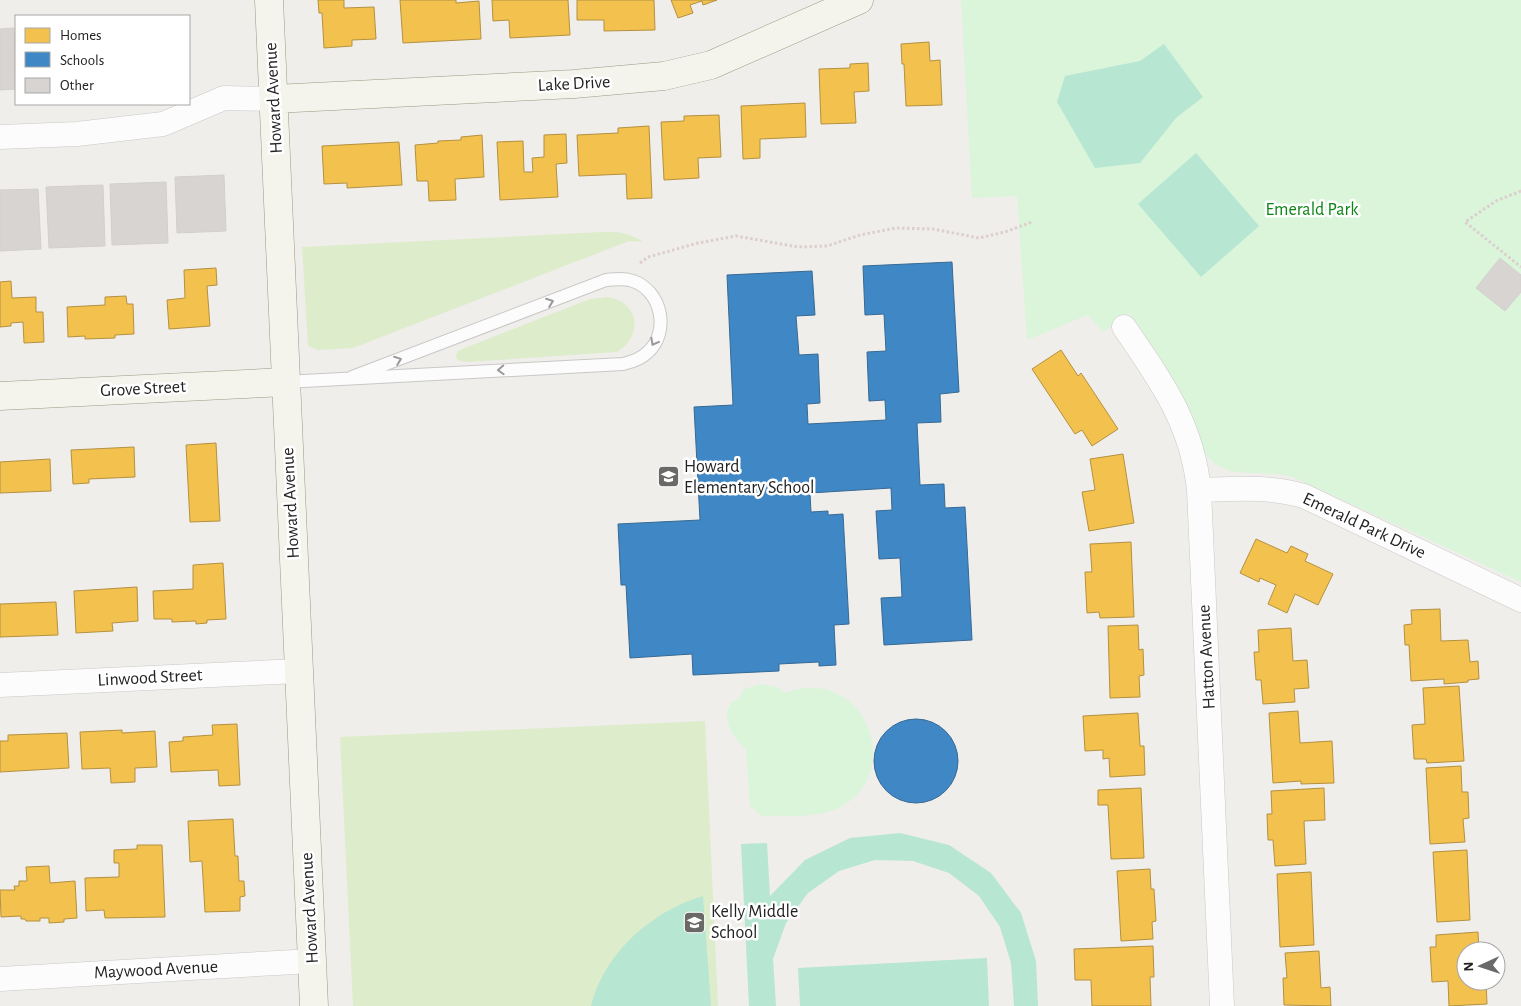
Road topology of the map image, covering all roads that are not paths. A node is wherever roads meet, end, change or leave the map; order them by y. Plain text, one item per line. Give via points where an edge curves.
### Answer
1 (269, 0) edge
2 (859, 0) edge
3 (274, 99) junction
4 (0, 137) edge
5 (1124, 328) dead end
6 (352, 377) junction
7 (285, 382) junction
8 (0, 396) edge
9 (1199, 490) junction
10 (1521, 600) edge
11 (299, 671) junction
12 (0, 685) edge
13 (312, 961) junction
14 (0, 979) edge
15 (314, 1006) edge
16 (1222, 1006) edge

1 - 3 street, Howard Avenue
2 - 3 street, Lake Drive via 710,65 664,76 574,84
3 - 4 street via 224,98 163,124 77,134
3 - 7 street, Howard Avenue
5 - 9 street, Hatton Avenue via 1176,408 1186,430
6 -> 6 lane via 606,280 620,278 646,288 660,313 657,341 649,352 623,364
6 - 7 lane
7 - 8 street, Grove Street
7 - 11 street, Howard Avenue
9 - 10 street, Emerald Park Drive via 1263,488 1304,496
9 - 16 street, Hatton Avenue
11 - 12 street, Linwood Street
11 - 13 street, Howard Avenue
13 - 14 street, Maywood Avenue
13 - 15 street, Howard Avenue

